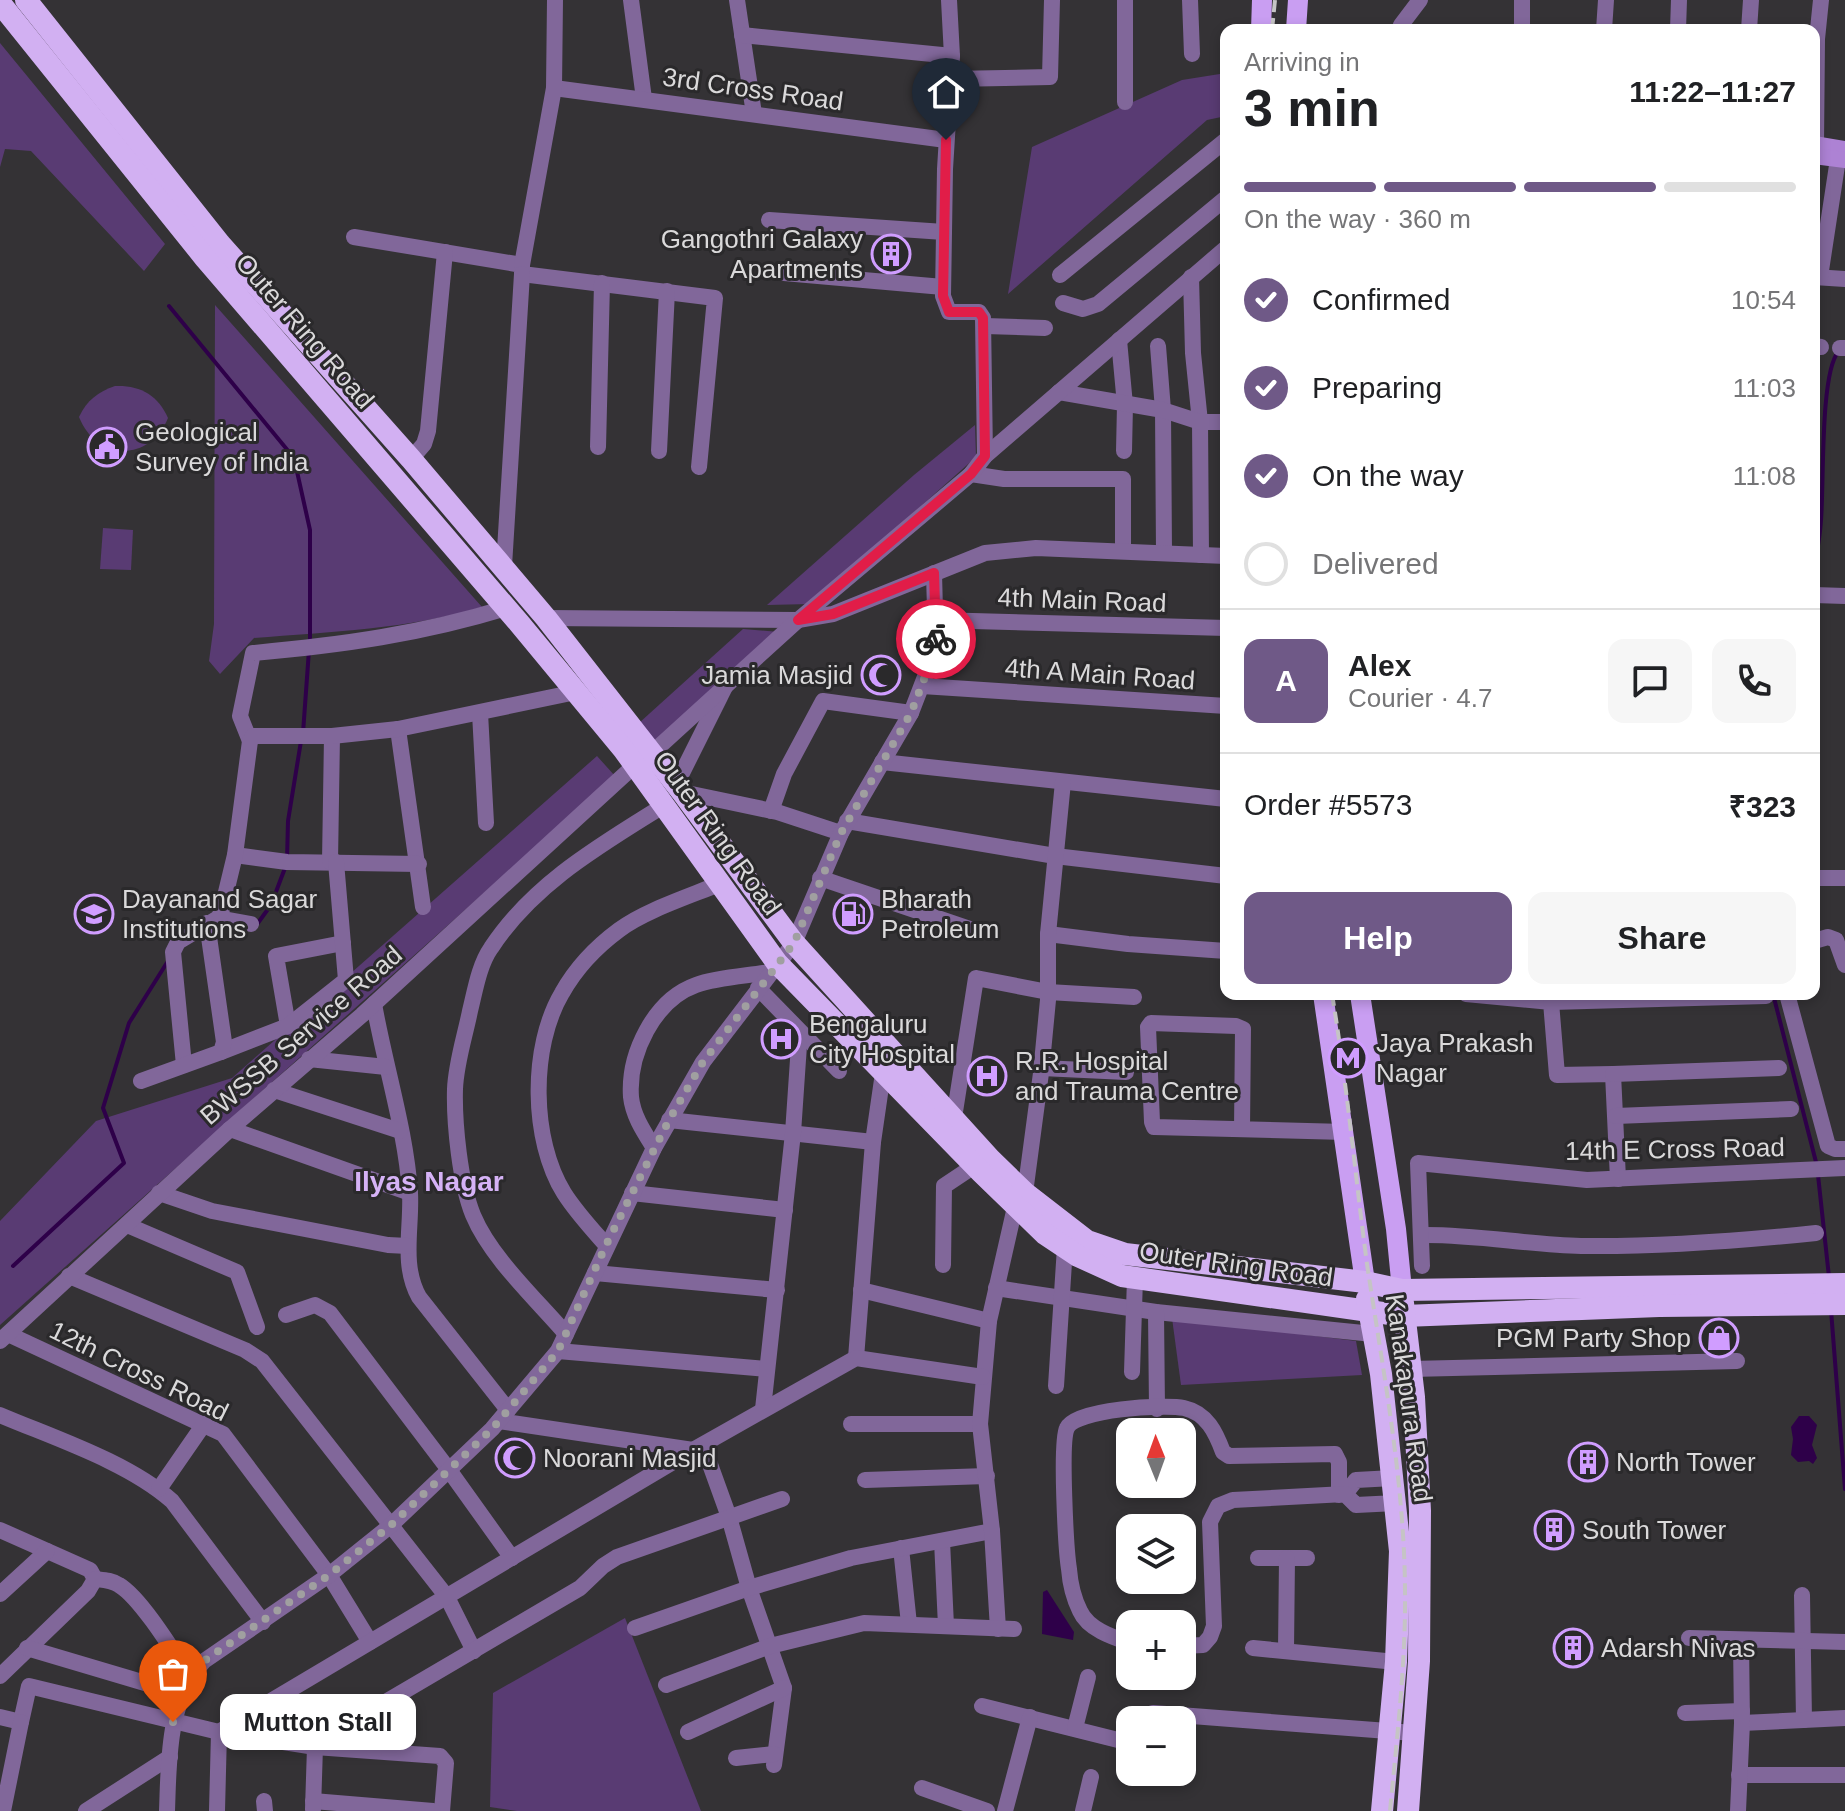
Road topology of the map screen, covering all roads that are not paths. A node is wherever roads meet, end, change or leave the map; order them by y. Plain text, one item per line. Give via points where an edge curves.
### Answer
1 (26, 0) edge
2 (555, 0) edge
3 (631, 0) edge
4 (737, 0) edge
5 (949, 0) edge
6 (1052, 0) edge
7 (1125, 0) edge
8 (1190, 0) edge
9 (1262, 0) edge
10 (1298, 0) edge
11 (1420, 0) edge
12 (1522, 0) edge
13 (1606, 0) edge
14 (1679, 0) edge
15 (1751, 0) edge
16 (1821, 0) edge
17 (0, 3) edge
18 (1261, 24) edge
19 (1296, 24) edge
20 (1402, 24) edge
21 (1522, 24) edge
22 (1604, 24) edge
23 (1678, 24) edge
24 (1749, 24) edge
25 (1820, 25) edge
26 (742, 35) junction
27 (1192, 54) dead end
28 (952, 56) junction
29 (951, 79) junction
30 (554, 88) junction
31 (644, 99) junction
32 (1125, 102) dead end
33 (754, 114) junction
34 (946, 140) junction
35 (1220, 147) edge
36 (1820, 149) edge
37 (1843, 156) edge
38 (1220, 203) edge
39 (769, 220) dead end
40 (944, 232) junction
41 (354, 237) dead end
42 (445, 252) junction
43 (1220, 253) edge
44 (1820, 263) edge
45 (522, 269) junction
46 (784, 273) dead end
47 (1060, 275) dead end
48 (1191, 277) junction
49 (1820, 277) edge
50 (1845, 279) edge
51 (602, 283) junction
52 (943, 287) junction
53 (667, 291) junction
54 (1063, 303) dead end
55 (985, 326) junction
56 (1045, 328) dead end
57 (1119, 340) junction
58 (1158, 346) dead end
59 (1059, 392) junction
60 (1125, 405) junction
61 (1163, 410) junction
62 (1200, 422) junction
63 (1220, 422) edge
64 (598, 447) dead end
65 (659, 451) dead end
66 (1124, 451) dead end
67 (985, 456) junction
68 (411, 459) junction
69 (699, 467) dead end
70 (971, 474) junction
71 (1123, 551) junction
72 (1164, 553) junction
73 (1201, 555) junction
74 (1220, 556) edge
75 (504, 566) junction
76 (934, 573) junction
77 (1820, 595) edge
78 (1845, 596) edge
79 (506, 608) junction
80 (546, 618) junction
81 (798, 620) junction
82 (936, 620) junction
83 (1220, 628) edge
84 (725, 686) junction
85 (922, 686) junction
86 (576, 692) junction
87 (1220, 706) edge
88 (480, 713) junction
89 (911, 713) junction
90 (398, 729) junction
91 (332, 736) junction
92 (250, 741) junction
93 (643, 759) junction
94 (882, 762) junction
95 (1063, 782) junction
96 (679, 789) junction
97 (1220, 798) edge
98 (663, 806) junction
99 (771, 811) junction
100 (486, 823) dead end
101 (844, 827) junction
102 (235, 855) junction
103 (1055, 856) junction
104 (333, 862) junction
105 (419, 864) junction
106 (1220, 875) edge
107 (820, 878) junction
108 (1820, 878) edge
109 (1845, 878) edge
110 (719, 884) junction
111 (423, 907) dead end
112 (211, 921) junction
113 (251, 924) dead end
114 (976, 931) dead end
115 (1048, 934) junction
116 (1820, 939) edge
117 (343, 943) junction
118 (794, 943) junction
119 (1220, 951) edge
120 (1845, 965) edge
121 (774, 967) junction
122 (758, 988) junction
123 (1048, 992) junction
124 (1134, 997) dead end
125 (1324, 1000) edge
126 (1361, 1000) edge
127 (1530, 1000) edge
128 (1623, 1000) edge
129 (1789, 1000) edge
130 (1551, 1002) junction
131 (374, 1004) junction
132 (288, 1026) junction
133 (799, 1045) dead end
134 (221, 1052) junction
135 (309, 1059) junction
136 (184, 1065) junction
137 (386, 1067) junction
138 (1042, 1068) junction
139 (1779, 1068) dead end
140 (839, 1071) dead end
141 (1126, 1072) dead end
142 (883, 1073) junction
143 (1613, 1074) junction
144 (141, 1081) dead end
145 (274, 1090) junction
146 (1791, 1109) dead end
147 (1616, 1116) junction
148 (954, 1118) junction
149 (669, 1120) junction
150 (230, 1129) junction
151 (1242, 1129) junction
152 (400, 1131) junction
153 (1345, 1132) junction
154 (793, 1133) junction
155 (873, 1142) junction
156 (654, 1148) junction
157 (1845, 1149) edge
158 (974, 1166) junction
159 (1838, 1168) edge
160 (1618, 1179) junction
161 (159, 1193) junction
162 (410, 1193) junction
163 (632, 1193) junction
164 (1020, 1200) junction
165 (785, 1210) junction
166 (127, 1225) junction
167 (1816, 1233) dead end
168 (1421, 1235) junction
169 (606, 1245) junction
170 (408, 1246) junction
171 (1065, 1247) junction
172 (943, 1265) dead end
173 (1422, 1266) dead end
174 (595, 1273) junction
175 (69, 1276) junction
176 (1135, 1278) junction
177 (1365, 1282) junction
178 (996, 1288) junction
179 (777, 1290) junction
180 (861, 1290) junction
181 (1402, 1290) junction
182 (1835, 1294) edge
183 (1062, 1297) junction
184 (1134, 1308) junction
185 (1369, 1311) junction
186 (1156, 1312) junction
187 (286, 1315) dead end
188 (1404, 1316) junction
189 (989, 1321) junction
190 (257, 1327) dead end
191 (566, 1334) junction
192 (1373, 1334) junction
193 (4, 1338) edge
194 (558, 1351) junction
195 (856, 1358) junction
196 (1737, 1361) dead end
197 (766, 1369) junction
198 (1411, 1369) junction
199 (1132, 1372) dead end
200 (983, 1377) junction
201 (1056, 1386) dead end
202 (763, 1409) junction
203 (1157, 1409) junction
204 (0, 1415) edge
205 (503, 1416) junction
206 (204, 1424) junction
207 (851, 1424) dead end
208 (980, 1424) junction
209 (698, 1448) junction
210 (449, 1470) junction
211 (987, 1476) junction
212 (1393, 1478) junction
213 (865, 1480) dead end
214 (159, 1489) junction
215 (1342, 1495) junction
216 (782, 1499) dead end
217 (1396, 1503) junction
218 (729, 1517) junction
219 (390, 1526) junction
220 (0, 1530) edge
221 (992, 1531) junction
222 (942, 1541) junction
223 (901, 1548) junction
224 (47, 1551) junction
225 (512, 1558) junction
226 (1258, 1558) dead end
227 (1287, 1558) junction
228 (1307, 1558) dead end
229 (329, 1575) junction
230 (95, 1579) junction
231 (749, 1588) junction
232 (0, 1594) edge
233 (1802, 1595) dead end
234 (447, 1597) junction
235 (263, 1622) junction
236 (909, 1624) junction
237 (946, 1626) junction
238 (635, 1628) dead end
239 (1116, 1637) edge
240 (1689, 1638) dead end
241 (1741, 1641) junction
242 (370, 1642) junction
243 (1804, 1642) junction
244 (1845, 1642) edge
245 (1196, 1645) edge
246 (770, 1646) junction
247 (27, 1648) junction
248 (1253, 1648) dead end
249 (1286, 1650) junction
250 (474, 1651) junction
251 (1396, 1662) junction
252 (0, 1676) edge
253 (190, 1677) junction
254 (1088, 1677) dead end
255 (666, 1685) dead end
256 (784, 1688) junction
257 (182, 1694) junction
258 (982, 1706) dead end
259 (313, 1707) dead end
260 (1685, 1713) dead end
261 (1196, 1716) edge
262 (0, 1717) edge
263 (1030, 1717) junction
264 (1742, 1717) junction
265 (1845, 1718) edge
266 (1804, 1720) junction
267 (21, 1722) junction
268 (173, 1722) junction
269 (1075, 1728) junction
270 (219, 1732) junction
271 (688, 1732) dead end
272 (1389, 1732) junction
273 (1414, 1733) junction
274 (1116, 1739) edge
275 (312, 1746) junction
276 (374, 1751) junction
277 (170, 1757) junction
278 (736, 1758) dead end
279 (1739, 1775) junction
280 (1845, 1775) edge
281 (1091, 1777) dead end
282 (922, 1788) dead end
283 (313, 1806) edge
284 (3, 1811) edge
285 (86, 1811) edge
286 (167, 1811) edge
287 (217, 1811) edge
288 (433, 1811) edge
289 (442, 1811) edge
290 (987, 1811) edge
291 (1005, 1811) edge
292 (1083, 1811) edge
293 (1382, 1811) edge
294 (1408, 1811) edge
295 (1738, 1811) edge

1 - 68 highway, Outer Ring Road via 220,244
2 - 30 street
3 - 31 street
4 - 26 street
5 - 28 street
6 - 29 street via 1050,77
7 - 32 street
8 - 27 street
9 - 18 main road
10 - 19 main road
11 - 20 street
12 - 21 street
13 - 22 street
14 - 23 street
15 - 24 street
16 - 25 street
17 - 79 highway, Outer Ring Road via 196,247
26 - 28 street
26 - 33 street
28 - 29 street
29 - 34 street
30 - 31 street, 3rd Cross Road
30 - 45 street
31 - 33 street, 3rd Cross Road
33 - 34 street, 3rd Cross Road
34 - 40 street
35 - 47 street
36 - 37 main road
37 - 44 street
38 - 54 street via 1098,304 1083,309
39 - 40 street
40 - 52 street
41 - 42 street
42 - 45 street
42 - 68 street via 428,431
43 - 48 street, BWSSB Service Road
45 - 51 street
45 - 75 street
46 - 52 street
48 - 57 street, BWSSB Service Road
48 - 62 street
49 - 50 street
51 - 53 street
51 - 64 street
52 - 55 street via 949,312 979,312
53 - 65 street
53 - 69 street via 715,298
55 - 56 street
55 - 67 street
57 - 59 street, BWSSB Service Road
57 - 60 street
58 - 61 street
59 - 60 street
59 - 67 street, BWSSB Service Road
60 - 61 street
60 - 66 street
61 - 62 street
61 - 72 street
62 - 63 street
62 - 73 street
67 - 70 street, BWSSB Service Road
68 - 75 highway, Outer Ring Road
70 - 71 street via 1123,479
70 - 81 street, BWSSB Service Road
71 - 72 street
71 - 76 street via 1036,548 985,553
72 - 73 street
73 - 74 street
75 - 80 highway, Outer Ring Road
76 - 81 street via 833,614
76 - 82 street
77 - 78 street
79 - 86 highway, Outer Ring Road
79 - 92 street via 446,626 253,653 240,716
80 - 81 street
80 - 93 highway, Outer Ring Road
81 - 84 street, BWSSB Service Road
82 - 83 street, 4th Main Road
82 - 85 street via 936,648
84 - 93 street, BWSSB Service Road
84 - 96 street
85 - 87 street, 4th A Main Road
85 - 89 street
86 - 88 street
86 - 93 highway, Outer Ring Road
88 - 90 street
88 - 100 street
89 - 94 street
89 - 99 street via 823,701 784,774
90 - 91 street
90 - 105 street
91 - 92 street via 260,735
91 - 104 street
92 - 102 street
93 - 96 highway, Outer Ring Road
93 - 98 highway, Outer Ring Road
93 - 131 street, BWSSB Service Road
94 - 95 street
94 - 101 street
95 - 97 street
95 - 103 street
96 - 99 street
96 - 118 highway, Outer Ring Road
98 - 110 highway, Outer Ring Road
98 - 191 street via 574,862 533,898 489,950 463,1045 455,1089 464,1185 473,1216 491,1247
99 - 101 street
101 - 103 street
101 - 107 street
102 - 104 street
102 - 112 street via 221,913
103 - 106 street
103 - 115 street
104 - 105 street
104 - 117 street
105 - 111 street
107 - 114 street
107 - 118 street
108 - 109 street
110 - 121 highway, Outer Ring Road
110 - 169 street via 621,928 587,956 560,995 548,1030 537,1103 545,1148 562,1191
112 - 113 street
112 - 134 street
112 - 136 street via 178,942 174,956
115 - 119 street
115 - 123 street
116 - 120 street via 1836,940
117 - 132 street via 346,980
117 - 132 street via 276,956
118 - 121 street
118 - 148 highway, Outer Ring Road
121 - 122 street
121 - 142 highway, Outer Ring Road
121 - 156 street via 696,985 653,1019 631,1075 631,1100
122 - 140 street
122 - 149 street via 703,1062
123 - 124 street
123 - 138 street
123 - 148 street via 976,978
125 - 153 main road, Kanakapura Road
126 - 181 main road, Kanakapura Road
127 - 130 street
128 - 130 street
129 - 157 street via 1828,1146
130 - 143 street via 1557,1075
131 - 135 street, BWSSB Service Road
131 - 137 street
132 - 134 street
133 - 154 street
134 - 136 street
135 - 137 street
135 - 145 street, BWSSB Service Road
136 - 144 street
137 - 152 street
138 - 141 street
138 - 164 street
139 - 143 street
142 - 155 street
142 - 158 highway, Outer Ring Road
143 - 147 street
145 - 150 street, BWSSB Service Road
145 - 152 street
146 - 147 street
147 - 160 street
148 - 164 highway, Outer Ring Road
149 - 154 street
149 - 156 street
150 - 161 street, BWSSB Service Road
150 - 162 street
151 - 151 street via 1152,1125 1151,1023 1243,1029
151 - 153 street
152 - 162 street
153 - 177 main road, Kanakapura Road
154 - 155 street
154 - 165 street
155 - 180 street
156 - 163 street
158 - 164 highway, Outer Ring Road
158 - 172 street via 944,1186
159 - 160 street, 14th E Cross Road
160 - 168 street, 14th E Cross Road via 1418,1163
161 - 166 street, BWSSB Service Road
161 - 170 street via 212,1211
162 - 170 street
163 - 165 street
163 - 169 street
164 - 171 highway, Outer Ring Road
164 - 177 highway, Outer Ring Road via 1087,1241 1125,1254
164 - 178 street
165 - 179 street
166 - 175 street, BWSSB Service Road
166 - 190 street via 237,1272
167 - 168 street via 1620,1246
168 - 173 street, 14th E Cross Road
169 - 174 street
170 - 205 street via 419,1297
171 - 176 highway, Outer Ring Road
171 - 183 street
174 - 179 street
174 - 191 street
175 - 193 street, BWSSB Service Road
175 - 219 street via 256,1356
176 - 184 street
176 - 185 highway, Outer Ring Road
177 - 181 highway, Outer Ring Road
177 - 185 highway, Kanakapura Road
178 - 183 street
178 - 189 street
179 - 197 street
180 - 189 street
180 - 195 street
181 - 182 highway, Outer Ring Road
181 - 188 highway, Kanakapura Road
182 - 188 highway, Outer Ring Road
183 - 184 street
183 - 201 street
184 - 186 street
184 - 199 street
185 - 188 highway, Outer Ring Road
185 - 192 highway, Kanakapura Road
186 - 192 street
186 - 203 street
187 - 210 street via 315,1305 330,1313
188 - 198 highway, Kanakapura Road
189 - 200 street
191 - 194 street
192 - 212 highway, Kanakapura Road
193 - 206 street, 12th Cross Road
194 - 197 street
194 - 205 street
195 - 200 street
195 - 202 street
196 - 198 street
197 - 202 street
198 - 273 highway, Kanakapura Road via 1420,1511
200 - 208 street
202 - 209 street
203 - 215 street via 1185,1408 1197,1414 1216,1432 1229,1456 1335,1454
203 - 239 street via 1088,1415 1073,1421 1064,1442 1068,1569 1086,1621
204 - 214 street
205 - 209 street
205 - 210 street
206 - 214 street
206 - 229 street, 12th Cross Road via 223,1434
207 - 208 street
208 - 211 street
209 - 218 street
209 - 225 street
210 - 219 street
210 - 225 street
211 - 213 street
211 - 221 street
212 - 215 street via 1356,1480
212 - 217 highway, Kanakapura Road
214 - 235 street
215 - 217 street via 1356,1505
215 - 245 street via 1233,1500 1218,1506 1210,1522 1214,1626 1203,1645
216 - 218 street
217 - 251 highway, Kanakapura Road
218 - 231 street
218 - 250 street via 617,1557 580,1588
219 - 229 street
219 - 234 street
220 - 224 street
221 - 222 street
221 - 237 street via 1006,1629
222 - 223 street
222 - 237 street
223 - 231 street
223 - 236 street
224 - 230 street via 90,1570
224 - 232 street
225 - 234 street
226 - 227 street
227 - 228 street
227 - 249 street
229 - 235 street
229 - 242 street, 12th Cross Road
230 - 247 street
230 - 253 street via 126,1590
231 - 238 street
231 - 246 street
233 - 243 street
234 - 242 street
234 - 250 street
235 - 253 street via 204,1661
236 - 237 street
236 - 246 street via 864,1623
240 - 241 street
241 - 243 street
241 - 264 street
242 - 270 street
243 - 244 street
243 - 266 street
246 - 255 street
246 - 256 street
247 - 252 street
247 - 257 street
248 - 249 street
249 - 251 street
250 - 276 street via 384,1703 375,1717
251 - 272 highway, Kanakapura Road
253 - 257 street
254 - 269 street
256 - 271 street
256 - 278 street via 774,1760
257 - 268 street
258 - 263 street
259 - 275 street
260 - 264 street
261 - 272 street
262 - 267 street
263 - 269 street
263 - 291 street
264 - 266 street
264 - 279 street
265 - 266 street
267 - 268 street via 29,1686
267 - 284 street
268 - 270 street
268 - 277 street
269 - 274 street
270 - 275 street
270 - 287 street
272 - 273 street
272 - 293 highway, Kanakapura Road
273 - 294 highway, Kanakapura Road
275 - 276 street
275 - 283 street
276 - 289 street via 443,1758
277 - 285 street
277 - 286 street
279 - 280 street
279 - 295 street
281 - 292 street
282 - 290 street
283 - 288 street

